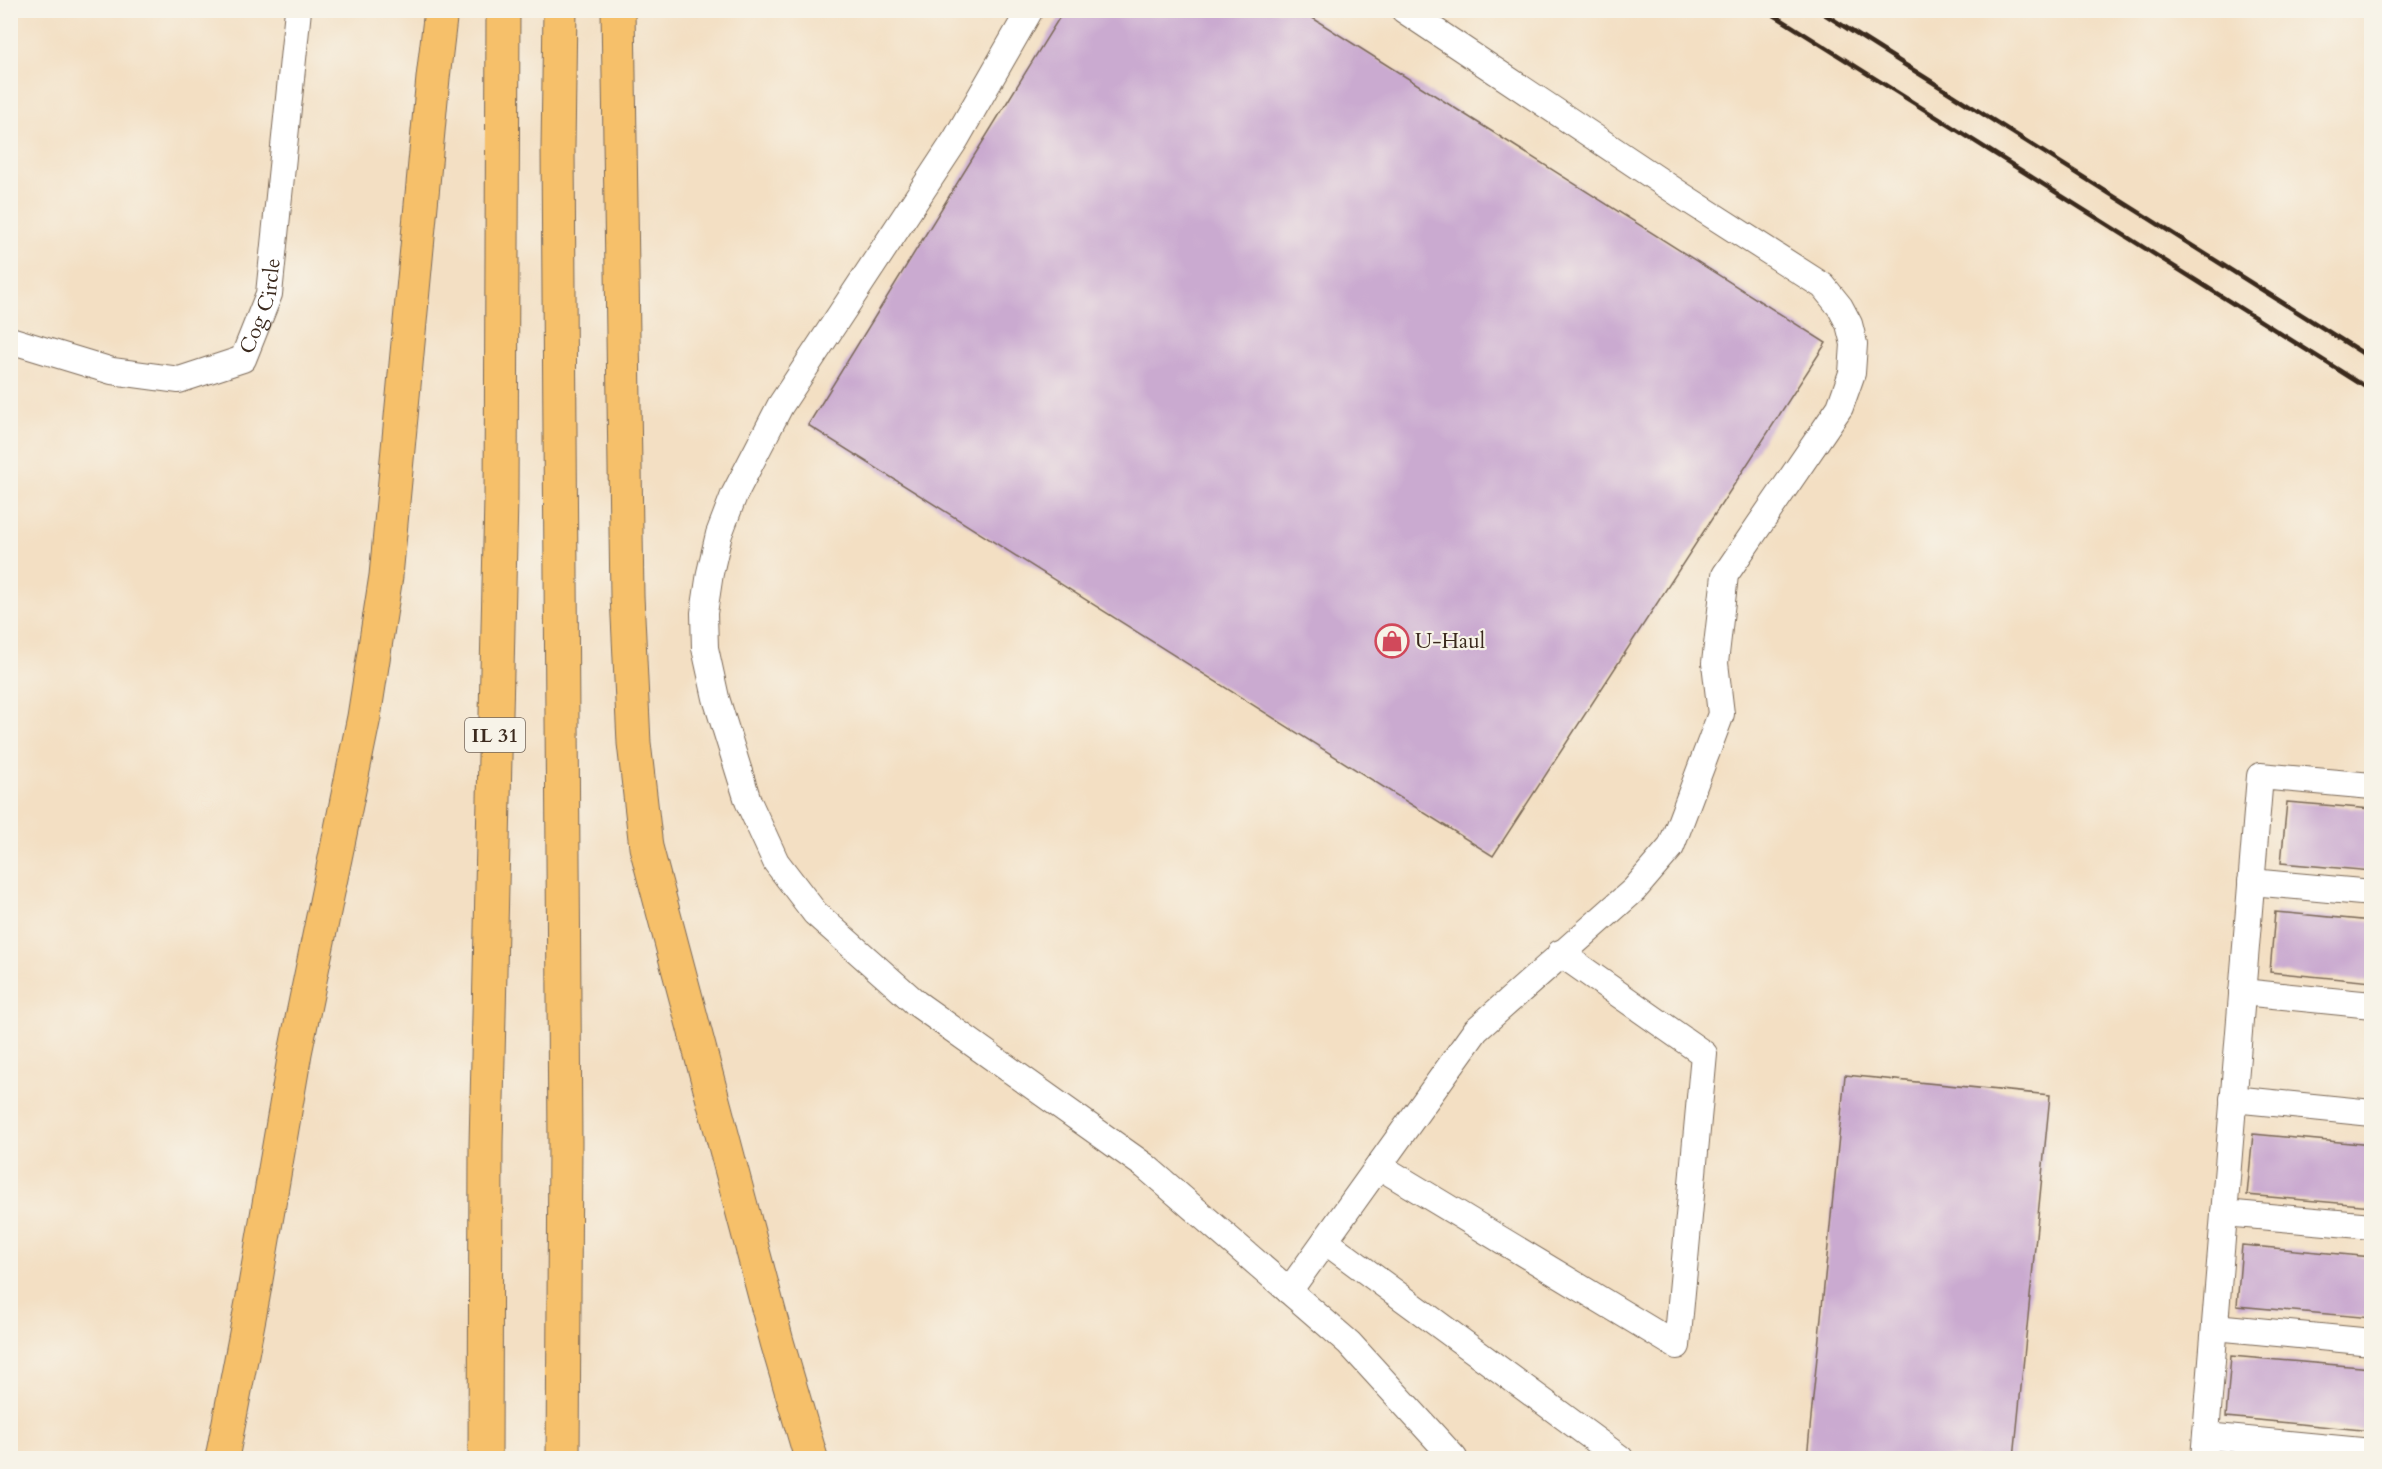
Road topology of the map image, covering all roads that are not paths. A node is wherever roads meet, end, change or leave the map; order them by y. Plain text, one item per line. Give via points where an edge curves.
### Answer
1 (298, 10) edge
2 (441, 10) edge
3 (503, 10) edge
4 (560, 10) edge
5 (618, 10) edge
6 (1030, 10) edge
7 (1404, 10) edge
8 (10, 340) edge
9 (2372, 786) edge
10 (2251, 882) junction
11 (2372, 893) edge
12 (1560, 953) junction
13 (2242, 992) junction
14 (2372, 1005) edge
15 (2233, 1099) junction
16 (2372, 1113) edge
17 (1379, 1166) junction
18 (2224, 1213) junction
19 (2372, 1226) edge
20 (1325, 1241) junction
21 (1289, 1291) junction
22 (2215, 1328) junction
23 (2372, 1342) edge
24 (2205, 1448) edge
25 (2372, 1452) edge
26 (222, 1458) edge
27 (485, 1458) edge
28 (563, 1458) edge
29 (811, 1458) edge
30 (1454, 1458) edge
31 (1620, 1458) edge

1 - 8 lane, Cog Circle via 269,294 243,359 179,380 112,371
2 - 26 main road via 386,576 364,717 294,1053
3 - 27 main road, IL 31 via 501,499 486,1144
4 - 28 main road
5 - 29 main road via 627,596 634,742 646,848
6 - 21 lane via 956,139 780,406 734,495 710,573 704,613 705,648 748,801 776,862 815,914 916,1003 1145,1166
7 - 12 lane via 1823,286 1840,307 1854,344 1852,373 1840,407 1725,575 1715,663 1721,714 1671,847 1634,890
9 - 10 lane via 2260,776
10 - 11 lane
10 - 13 lane
12 - 17 lane via 1476,1030
12 - 17 lane via 1704,1054 1677,1347
13 - 14 lane
13 - 15 lane
15 - 16 lane
15 - 18 lane
17 - 20 lane
18 - 19 lane
18 - 22 lane
20 - 21 lane
20 - 31 lane
21 - 30 lane via 1349,1343
22 - 23 lane
22 - 24 lane
24 - 25 lane

